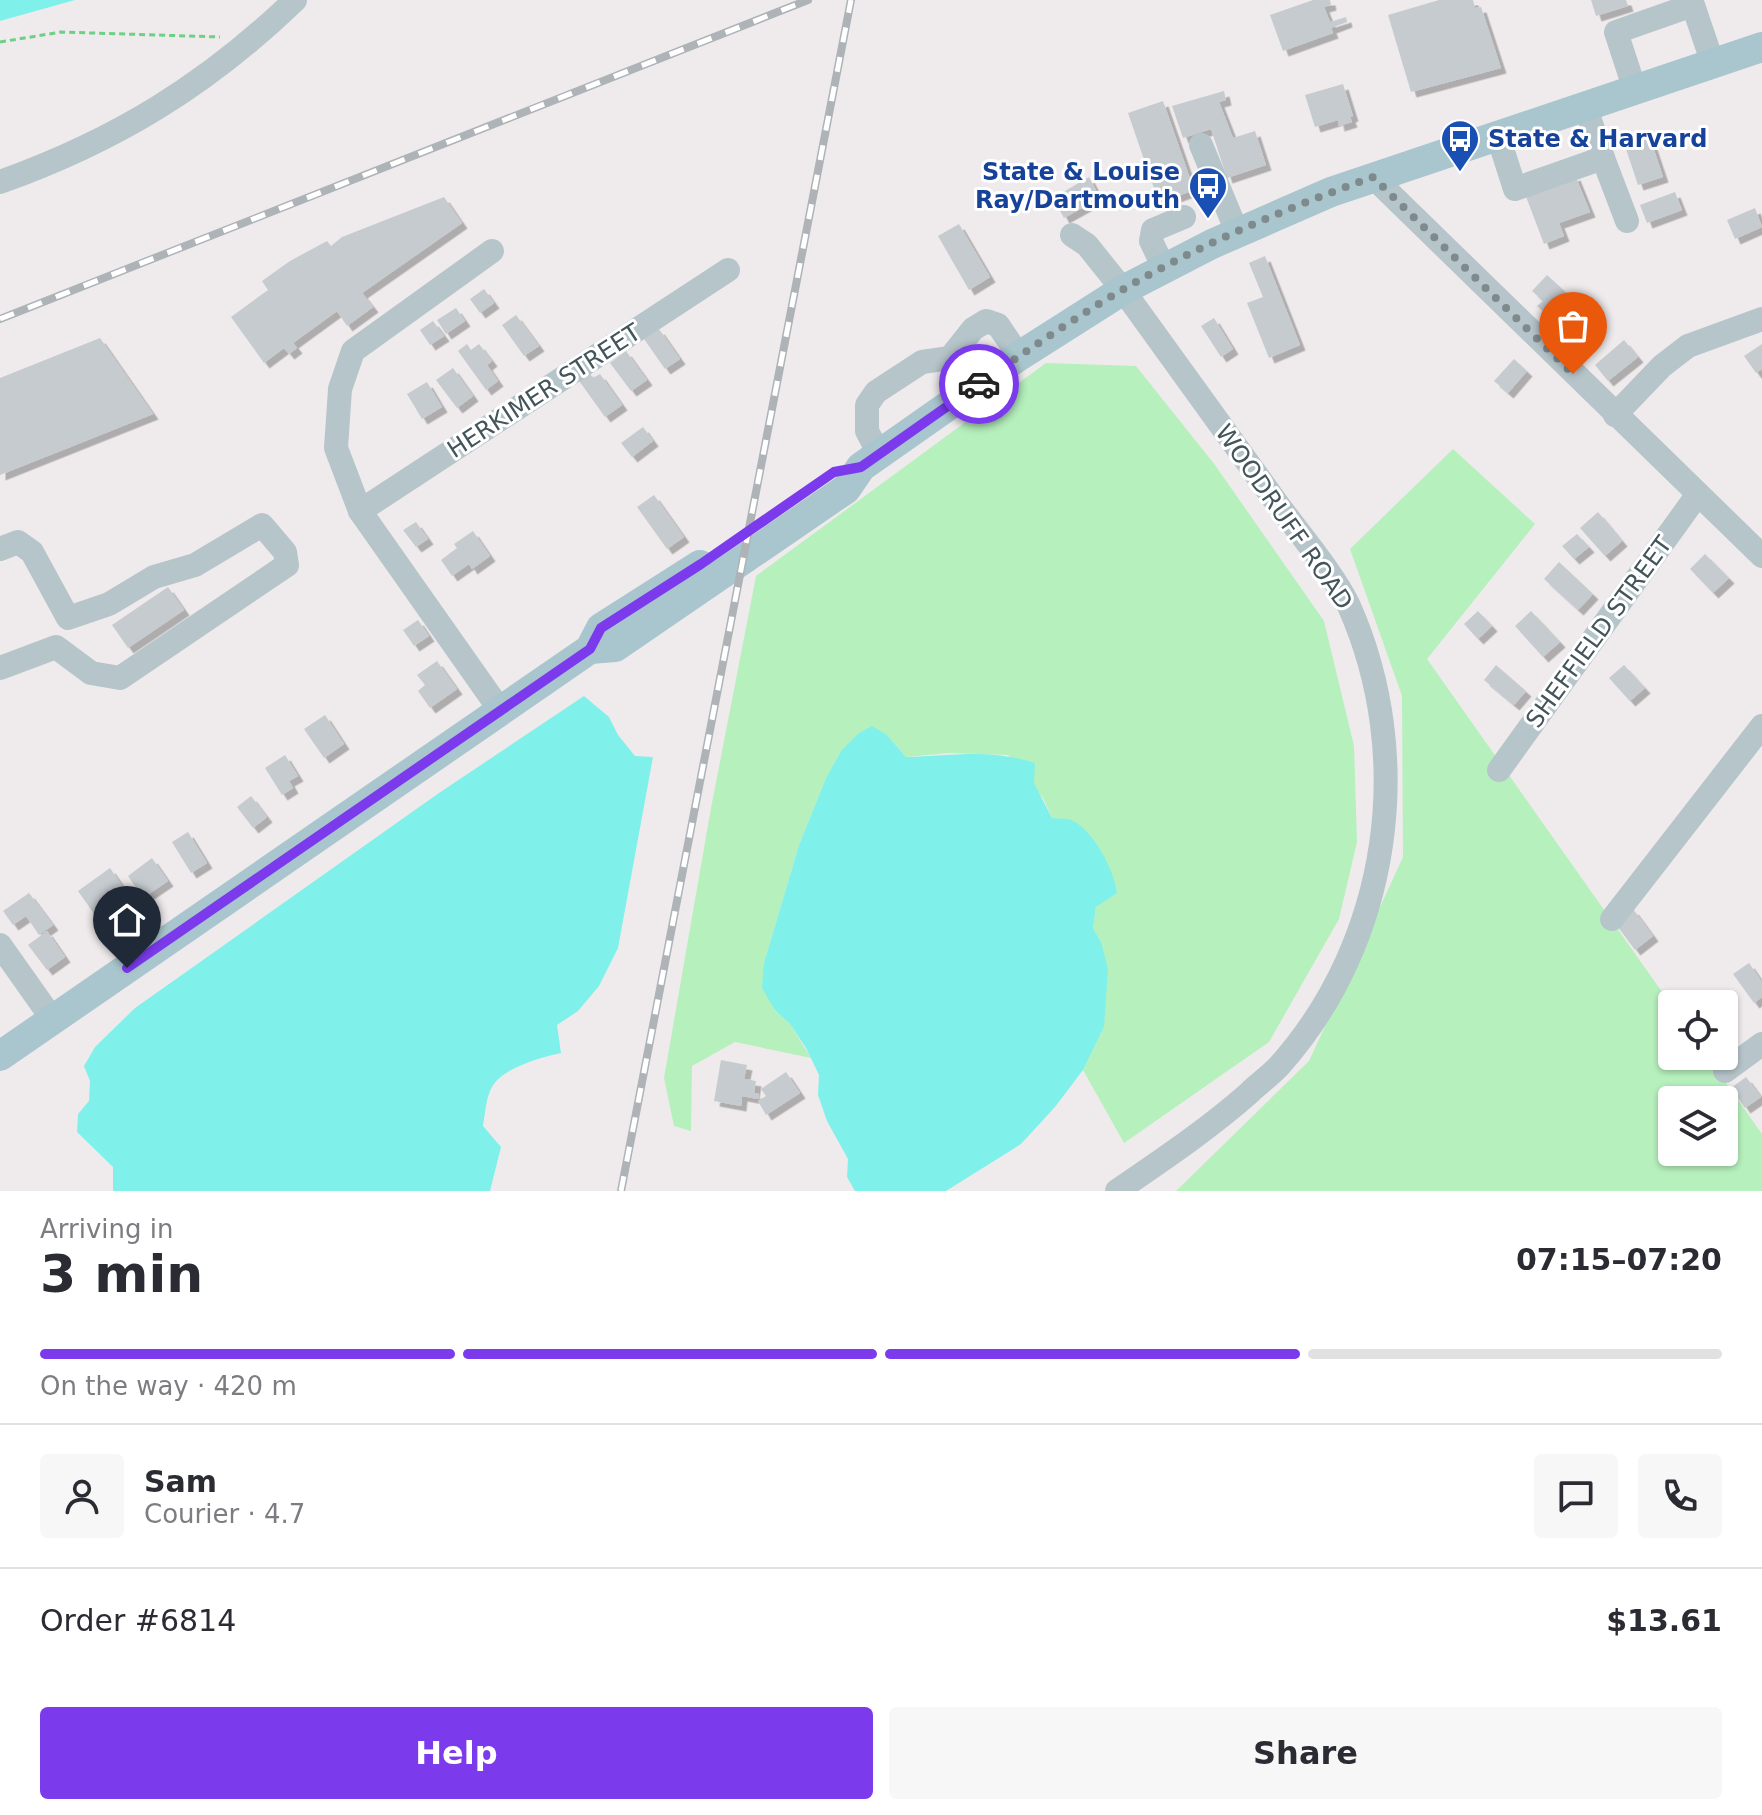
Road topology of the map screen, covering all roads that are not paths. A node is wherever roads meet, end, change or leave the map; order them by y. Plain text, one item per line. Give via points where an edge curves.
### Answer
1 (295, 0) edge
2 (1762, 47) edge
3 (1713, 64) junction
4 (1635, 90) junction
5 (1585, 106) junction
6 (1498, 136) junction
7 (1201, 145) dead end
8 (1603, 158) junction
9 (1373, 177) junction
10 (0, 182) edge
11 (1184, 217) dead end
12 (1627, 221) dead end
13 (1237, 232) junction
14 (1072, 235) dead end
15 (492, 251) dead end
16 (1164, 268) junction
17 (728, 270) dead end
18 (1123, 290) junction
19 (1762, 319) edge
20 (1019, 356) junction
21 (950, 358) junction
22 (971, 389) junction
23 (1615, 415) junction
24 (870, 461) junction
25 (1698, 494) junction
26 (360, 511) junction
27 (0, 549) edge
28 (1762, 556) edge
29 (68, 618) junction
30 (56, 647) junction
31 (0, 668) edge
32 (500, 710) junction
33 (1762, 726) edge
34 (1499, 770) dead end
35 (1612, 919) dead end
36 (0, 945) edge
37 (53, 1020) junction
38 (1762, 1044) edge
39 (0, 1056) edge
40 (1725, 1071) dead end
41 (1117, 1191) edge

1 - 10 street via 219,67 152,113 85,149
2 - 3 main road
3 - 4 main road
3 - 4 street via 1693,5 1616,32
4 - 5 main road
5 - 6 main road
5 - 8 street
6 - 8 street via 1515,189
6 - 9 main road
7 - 13 street
8 - 12 street
9 - 13 main road
9 - 23 street
11 - 16 street via 1153,230 1151,241
13 - 16 main road
14 - 18 street, WOODRUFF ROAD via 1087,245
15 - 26 street via 353,351 340,389 336,448
16 - 18 main road
17 - 26 street, HERKIMER STREET
18 - 20 main road
18 - 41 street, WOODRUFF ROAD via 1348,604 1379,696 1386,759 1377,876 1355,945 1327,1003 1279,1067 1211,1126
19 - 23 street via 1688,346
20 - 21 street via 998,325 986,321
20 - 22 main road
21 - 22 street
21 - 24 street via 922,362 876,392 867,405
22 - 24 main road
23 - 25 street
24 - 32 main road via 834,472 601,628 590,649
25 - 28 street
25 - 34 street, SHEFFIELD STREET
26 - 32 street
27 - 29 street via 18,542 32,552
29 - 30 street
29 - 30 street via 109,604 154,577 195,565 262,525 285,552 287,565 120,678 91,673
30 - 31 street
32 - 37 main road
33 - 35 street
36 - 37 street
37 - 39 main road
38 - 40 street

